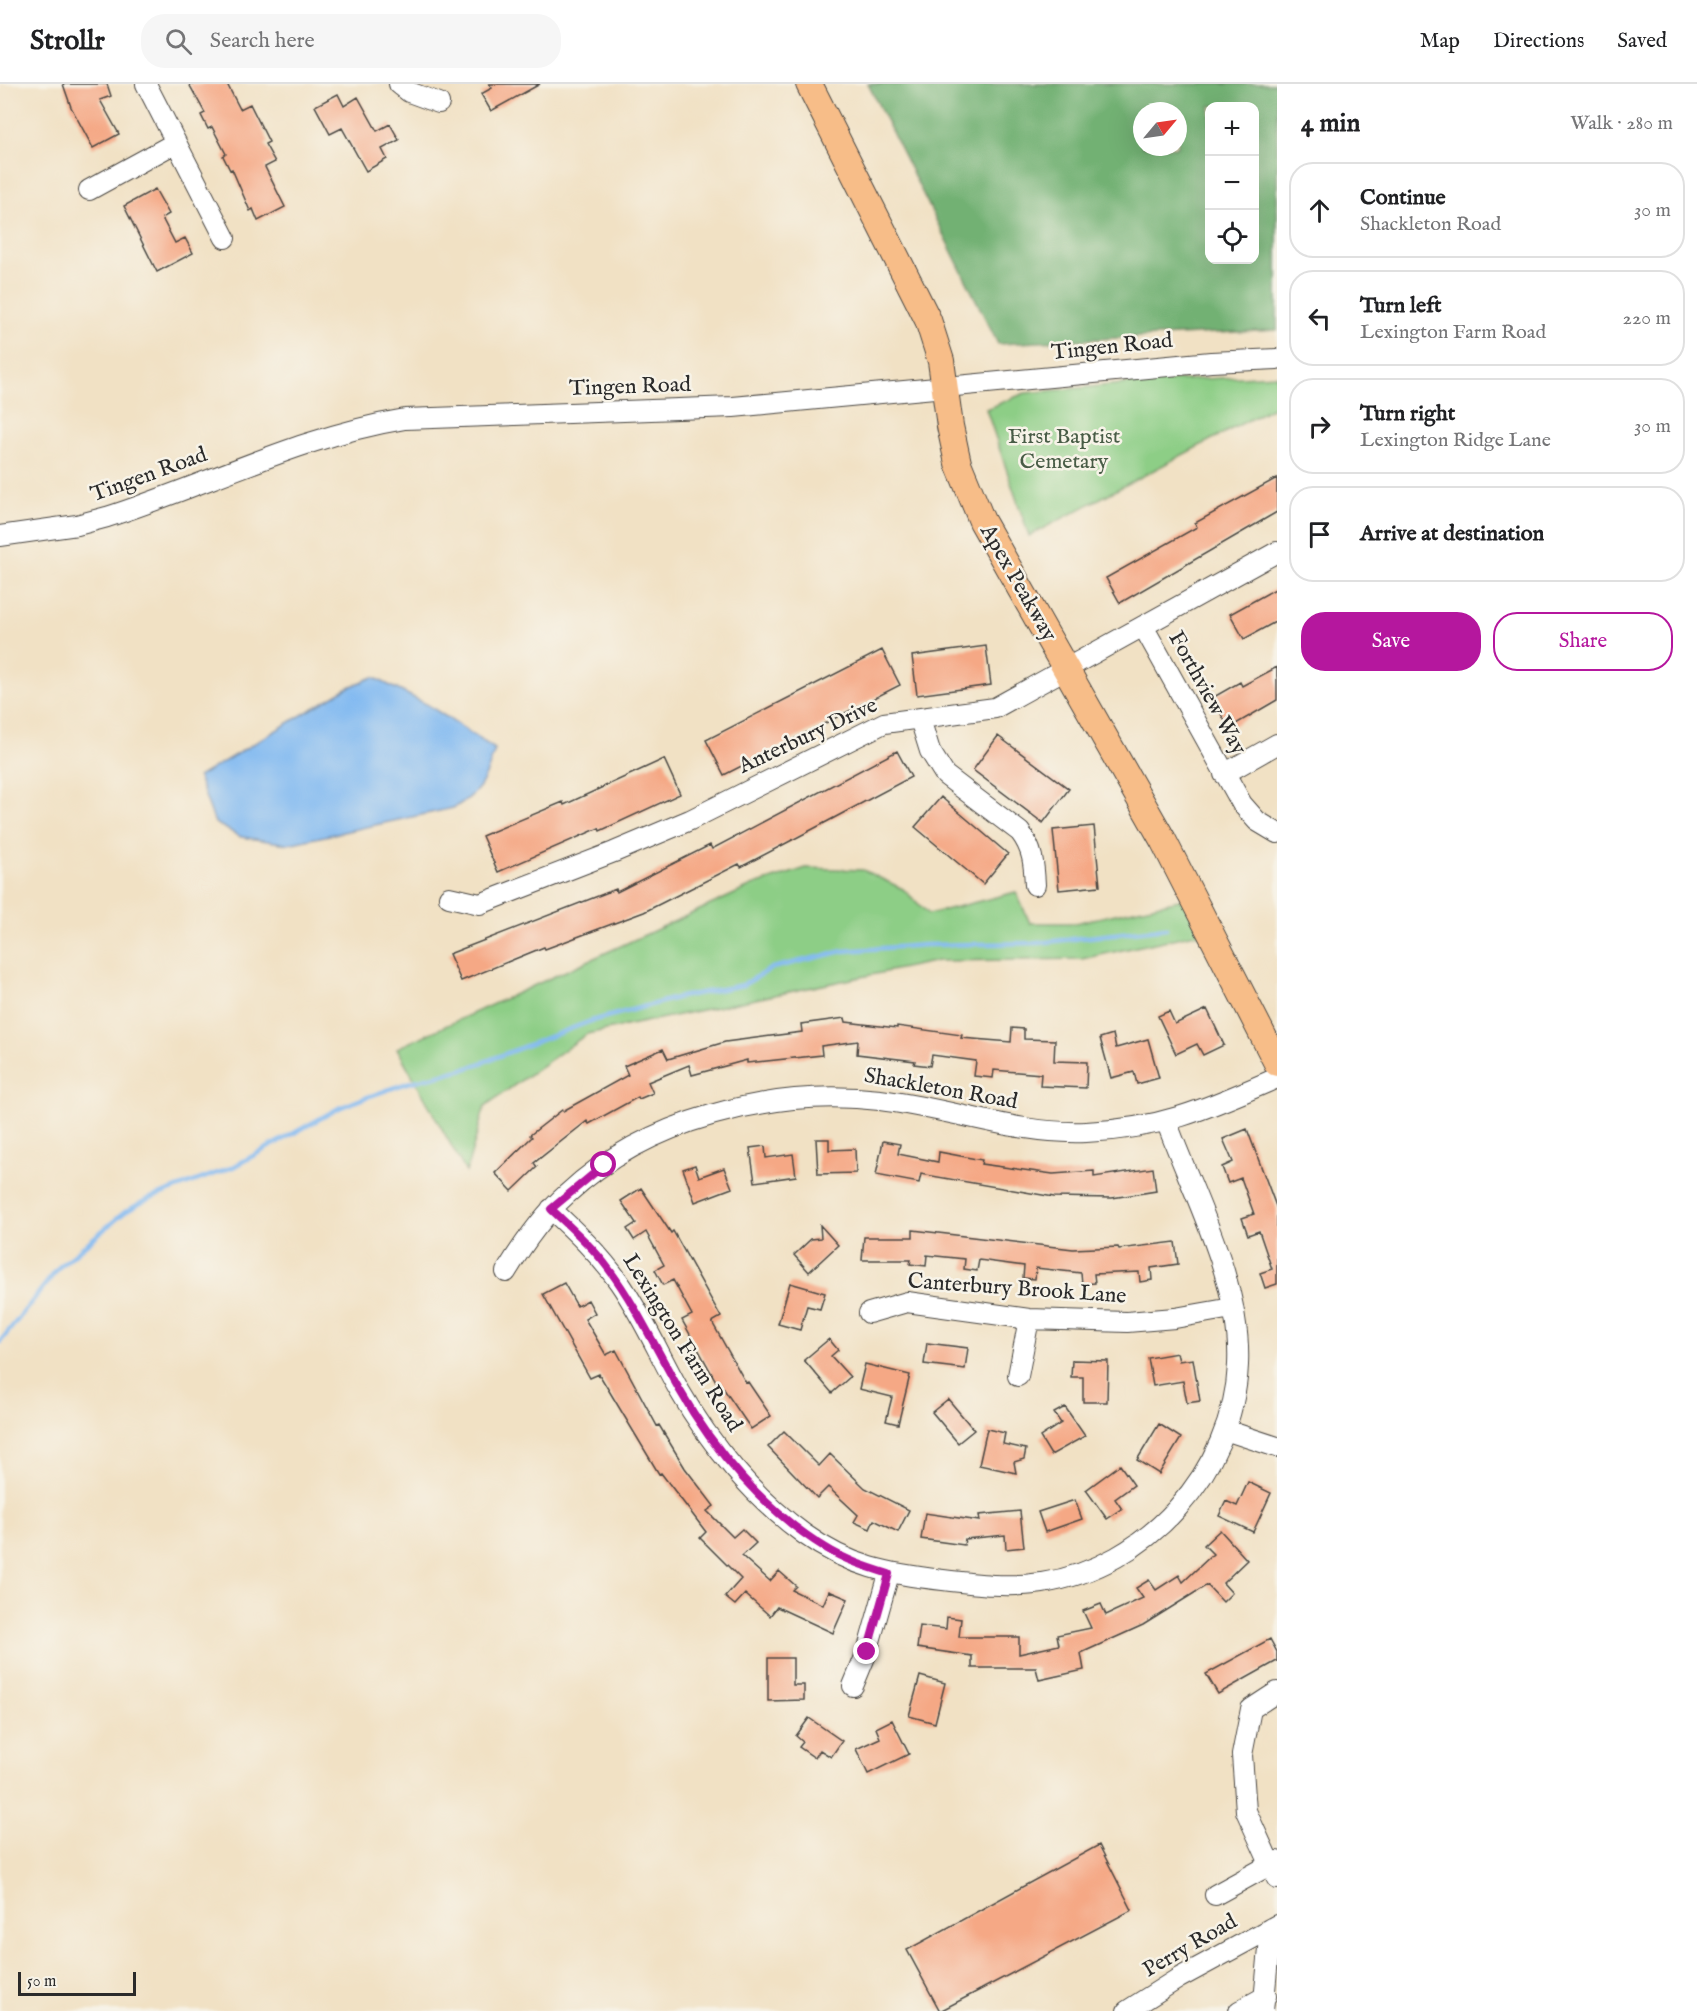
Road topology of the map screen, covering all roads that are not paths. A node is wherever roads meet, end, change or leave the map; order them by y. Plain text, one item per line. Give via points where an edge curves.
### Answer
1 (146, 84) edge
2 (399, 84) edge
3 (809, 84) edge
4 (438, 103) dead end
5 (175, 143) junction
6 (89, 190) dead end
7 (225, 238) dead end
8 (1277, 359) edge
9 (945, 388) junction
10 (0, 536) edge
11 (1277, 552) edge
12 (1143, 626) junction
13 (1067, 668) junction
14 (920, 718) junction
15 (1277, 744) edge
16 (1224, 774) junction
17 (1277, 833) edge
18 (1035, 885) dead end
19 (449, 897) dead end
20 (1277, 1063) edge
21 (1277, 1078) edge
22 (1167, 1123) junction
23 (551, 1209) junction
24 (506, 1272) dead end
25 (1233, 1308) junction
26 (869, 1313) dead end
27 (1029, 1319) junction
28 (1018, 1376) dead end
29 (1225, 1430) junction
30 (1277, 1448) edge
31 (889, 1574) junction
32 (853, 1686) dead end
33 (1277, 1692) edge
34 (1275, 1868) edge
35 (1215, 1895) dead end
36 (1274, 1926) edge
37 (1265, 2004) edge
38 (1127, 2011) edge
39 (1239, 2011) edge

1 - 5 street
2 - 4 street
3 - 9 main road, Apex Peakway via 917,294 939,353
5 - 6 street
5 - 7 street
8 - 9 street, Tingen Road
9 - 10 street, Tingen Road via 664,411 405,419 358,426 107,517
9 - 13 main road, Apex Peakway via 958,463 982,521
11 - 12 street, Anterbury Drive
12 - 13 street, Anterbury Drive
12 - 16 street, Forthview Way
13 - 14 street, Anterbury Drive via 994,708
13 - 20 main road, Apex Peakway via 1163,840
14 - 18 street via 930,751 945,775 1029,843
14 - 19 street, Anterbury Drive via 878,726 690,820 480,904
15 - 16 street
16 - 17 street, Forthview Way via 1250,814
21 - 22 street, Shackleton Road
22 - 23 street, Shackleton Road via 1059,1132 882,1100 793,1100 732,1110 655,1137 595,1172
22 - 25 street, Lexington Farm Road via 1222,1266
23 - 24 street, Shackleton Road
23 - 31 street, Lexington Farm Road via 593,1249 621,1285 697,1419 739,1473 805,1534 853,1562
25 - 27 street, Canterbury Brook Lane via 1127,1322
25 - 29 street, Lexington Farm Road via 1238,1365
26 - 27 street, Canterbury Brook Lane via 907,1302
27 - 28 street
29 - 30 street
29 - 31 street, Lexington Farm Road via 1209,1465 1176,1510 1136,1545 1089,1570 1063,1579 1016,1586
31 - 32 street
33 - 34 street via 1251,1709 1242,1755 1246,1811
34 - 35 street
36 - 37 street
36 - 38 street, Perry Road
37 - 39 street

